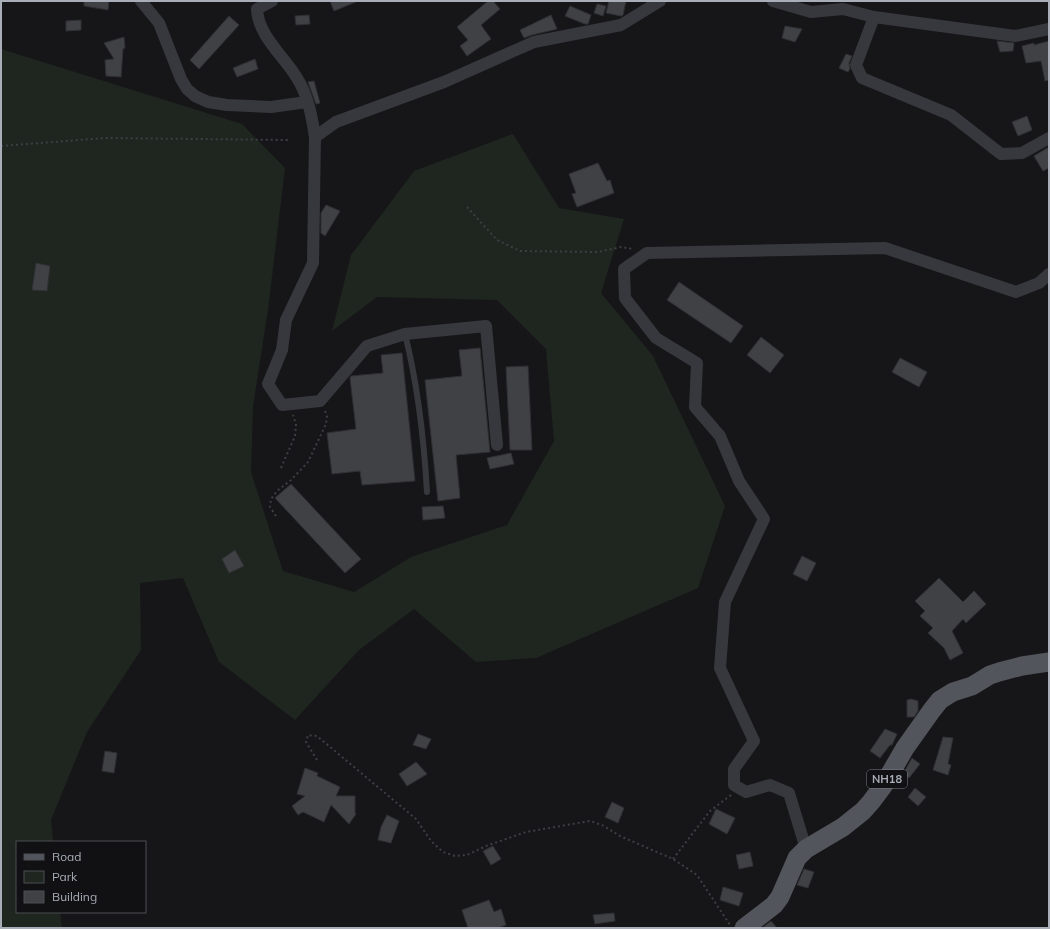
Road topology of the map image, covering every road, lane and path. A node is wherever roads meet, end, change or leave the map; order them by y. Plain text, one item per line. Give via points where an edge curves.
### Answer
1 (141, 1) edge
2 (272, 1) edge
3 (660, 1) edge
4 (773, 1) edge
5 (874, 17) junction
6 (1049, 29) edge
7 (307, 102) junction
8 (315, 137) junction
9 (1049, 138) edge
10 (288, 140) dead end
11 (1, 146) edge
12 (467, 207) dead end
13 (636, 249) dead end
14 (1049, 274) edge
15 (405, 334) junction
16 (320, 401) junction
17 (282, 405) junction
18 (497, 445) dead end
19 (281, 468) dead end
20 (427, 492) dead end
21 (276, 516) dead end
22 (1049, 662) edge
23 (316, 760) dead end
24 (740, 788) junction
25 (806, 849) junction
26 (674, 859) junction
27 (731, 928) edge
28 (744, 928) edge

1 - 7 street via 159,23 181,80 195,96 208,102 227,105 271,107
2 - 7 street via 257,9 257,17 267,39 297,78
3 - 8 street via 620,25 534,42 444,82 336,122
4 - 5 street via 811,12 843,9
5 - 6 street via 1015,36
5 - 9 street via 856,65 862,78 951,115 1001,154 1022,153
7 - 8 street
8 - 17 street via 313,264 286,320 282,350 268,384
10 - 11 path via 105,138
12 - 13 path via 497,240 520,251 598,252 621,247
14 - 24 street via 1039,283 1016,292 885,248 647,253 624,269 625,298 656,338 697,363 695,407 720,436 739,481 764,519 725,602 720,668 754,741 734,769 734,785
15 - 16 street via 367,346
15 - 18 street via 486,326
15 - 20 lane via 413,365 426,464
16 - 17 street
16 - 21 path via 327,416 326,424 308,462 271,499 270,507
17 - 19 path via 283,409 293,414 296,424
22 - 25 main road, NH18 via 999,672 944,697 932,710 883,786 863,811 843,827
23 - 26 path via 306,742 308,735 317,736 416,819 431,841 443,852 455,856 467,856 486,846 526,832 590,821
24 - 25 street via 746,792 770,785 789,794
24 - 26 path via 710,811
25 - 28 main road, NH18 via 797,858 777,901
26 - 27 path via 697,875

